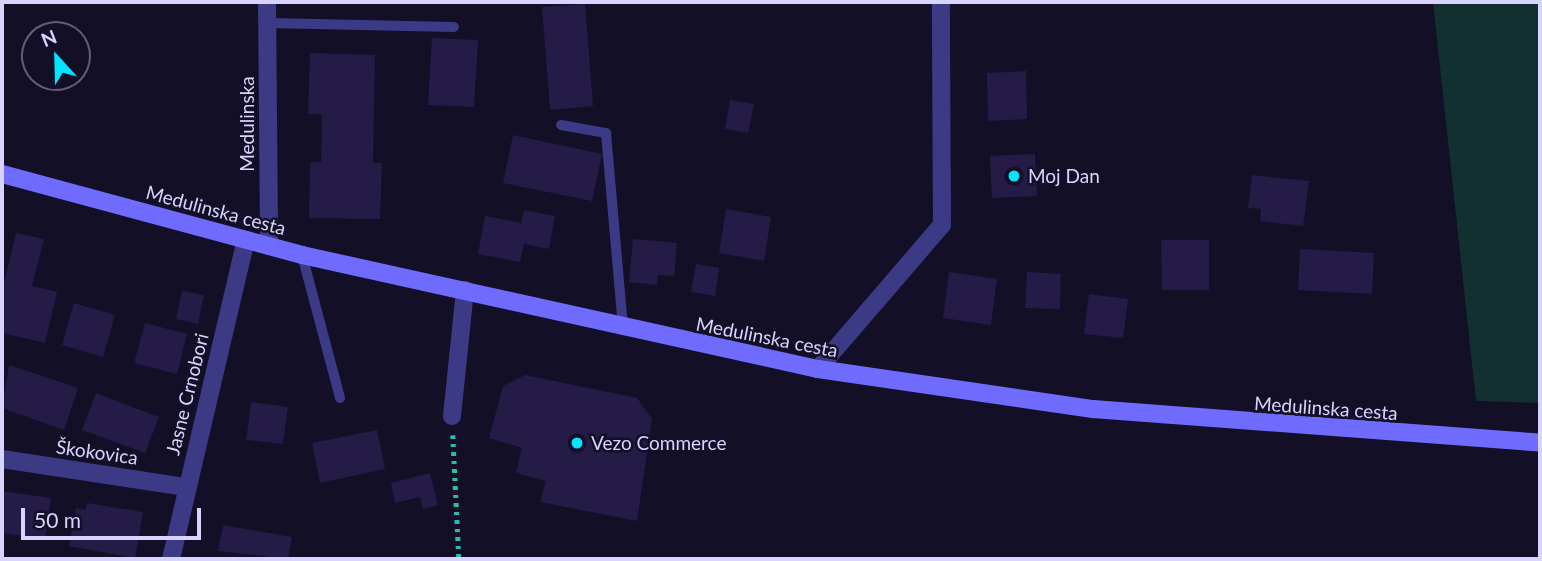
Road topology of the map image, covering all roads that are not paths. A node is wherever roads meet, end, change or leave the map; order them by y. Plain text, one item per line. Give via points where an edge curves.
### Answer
1 (267, 2) edge
2 (941, 2) edge
3 (268, 23) junction
4 (454, 27) dead end
5 (561, 125) dead end
6 (2, 174) edge
7 (246, 240) junction
8 (269, 246) junction
9 (302, 255) junction
10 (465, 290) junction
11 (623, 329) junction
12 (818, 369) junction
13 (340, 398) dead end
14 (452, 416) road end
15 (1540, 443) edge
16 (2, 459) edge
17 (186, 486) junction
18 (171, 559) edge

1 - 3 street, Medulinska
2 - 12 street via 942,225
3 - 4 lane
3 - 8 street, Medulinska
5 - 11 lane via 606,133
6 - 7 main road, Medulinska cesta
7 - 8 main road, Medulinska cesta
7 - 17 street, Jasne Crnobori
8 - 9 main road, Medulinska cesta
9 - 10 main road, Medulinska cesta
9 - 13 lane
10 - 11 main road, Medulinska cesta
10 - 14 street
11 - 12 main road, Medulinska cesta
12 - 15 main road, Medulinska cesta via 1093,410
16 - 17 street, Škokovica
17 - 18 street, Jasne Crnobori

